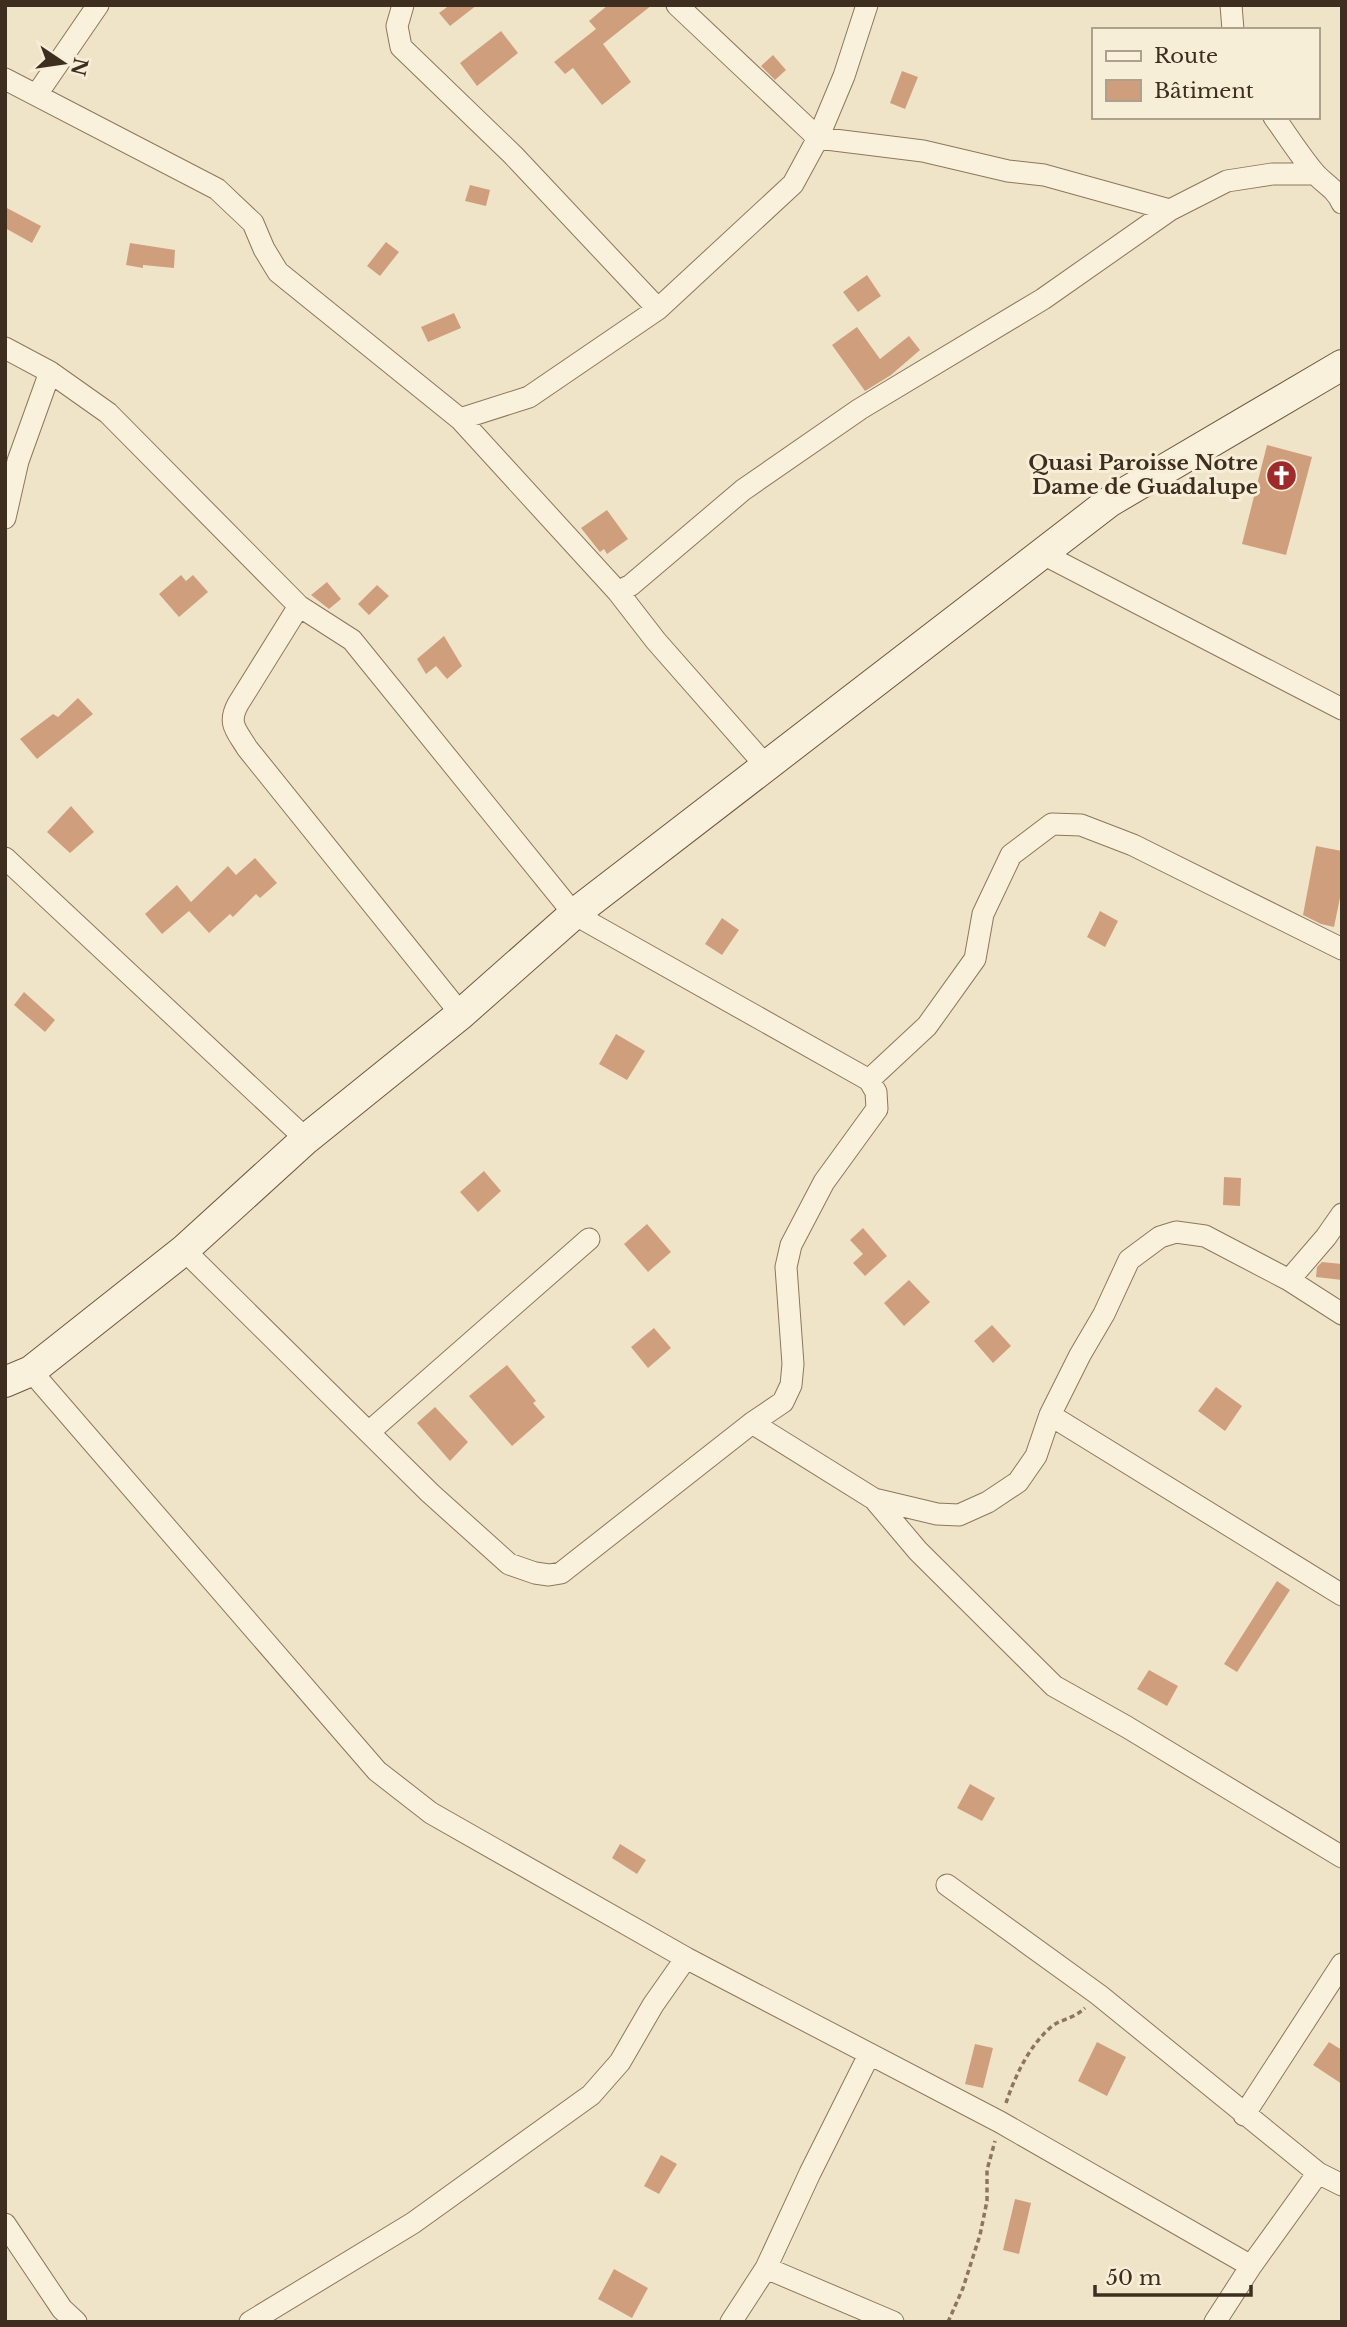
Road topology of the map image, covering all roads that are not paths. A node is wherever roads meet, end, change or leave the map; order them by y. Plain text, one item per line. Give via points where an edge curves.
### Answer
1 (98, 5) edge
2 (403, 5) edge
3 (677, 5) edge
4 (867, 5) edge
5 (1231, 5) edge
6 (1233, 28) edge
7 (5, 79) edge
8 (37, 94) junction
9 (1275, 119) edge
10 (818, 138) junction
11 (1315, 174) junction
12 (1342, 203) edge
13 (1170, 210) junction
14 (658, 309) junction
15 (5, 348) edge
16 (1342, 365) edge
17 (50, 372) junction
18 (460, 419) junction
19 (5, 518) edge
20 (1043, 554) junction
21 (618, 592) junction
22 (299, 606) junction
23 (1342, 709) edge
24 (766, 766) junction
25 (5, 858) edge
26 (574, 914) junction
27 (1342, 949) edge
28 (461, 1014) junction
29 (869, 1080) junction
30 (306, 1139) junction
31 (1342, 1214) edge
32 (589, 1239) dead end
33 (184, 1250) junction
34 (1289, 1280) junction
35 (1342, 1314) edge
36 (18, 1376) edge
37 (1050, 1415) junction
38 (752, 1423) junction
39 (369, 1432) junction
40 (874, 1499) junction
41 (1342, 1595) edge
42 (1342, 1857) edge
43 (947, 1885) dead end
44 (686, 1958) junction
45 (1342, 1964) edge
46 (869, 2055) junction
47 (1244, 2115) junction
48 (1318, 2173) junction
49 (1342, 2185) edge
50 (5, 2224) edge
51 (1251, 2266) junction
52 (766, 2268) junction
53 (76, 2322) edge
54 (250, 2322) edge
55 (732, 2322) edge
56 (893, 2322) edge
57 (1215, 2322) edge

1 - 8 street
2 - 14 street via 397,26 401,47 513,155
3 - 10 street
4 - 10 street via 845,76
5 - 6 street
7 - 8 street
8 - 18 street via 217,189 253,223 278,272
9 - 11 street
10 - 13 street via 1044,175
10 - 14 street via 793,184
11 - 12 street
11 - 13 street via 1227,181
13 - 21 street via 1043,299 860,409 743,490
14 - 18 street via 529,397
15 - 17 street
16 - 20 street via 1109,502
17 - 19 street via 18,461
17 - 22 street via 108,413
18 - 21 street
20 - 23 street
20 - 24 street
21 - 24 street
22 - 26 street via 352,640
22 - 28 street via 238,704 233,722 247,748
24 - 26 street
25 - 30 street
26 - 28 street
26 - 29 street
27 - 29 street via 1133,845 1081,825 1052,824 1011,855 983,914 975,959 927,1026
28 - 30 street
29 - 38 street via 876,1092 877,1109 824,1182 791,1245 786,1267 791,1385 783,1402
30 - 33 street
31 - 34 street
32 - 39 street
33 - 36 street
33 - 39 street
34 - 35 street
34 - 37 street via 1205,1236 1176,1231 1160,1237 1129,1260
36 - 44 street via 377,1771 431,1813
37 - 40 street via 1036,1456 1018,1482 988,1502 959,1515
37 - 41 street
38 - 39 street via 561,1573 549,1575 509,1564
38 - 40 street
40 - 42 street via 918,1551 1054,1686
43 - 47 street via 1099,1995
44 - 46 street
44 - 54 street via 620,2062 591,2095 413,2223
45 - 47 street
46 - 51 street via 990,2117
46 - 52 street
47 - 48 street
48 - 49 street
48 - 51 street
50 - 53 street via 62,2309
51 - 57 street
52 - 55 street
52 - 56 street

